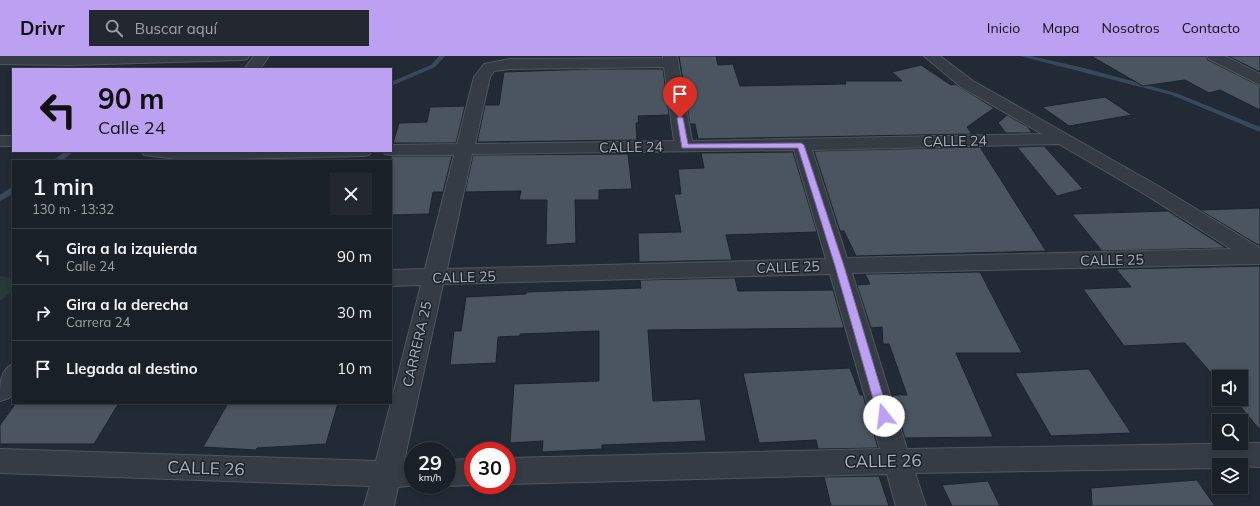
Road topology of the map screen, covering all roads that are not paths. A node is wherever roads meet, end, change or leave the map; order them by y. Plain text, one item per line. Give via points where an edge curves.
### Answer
1 (242, 56) edge
2 (262, 56) edge
3 (931, 56) edge
4 (1214, 56) edge
5 (0, 58) edge
6 (671, 59) edge
7 (253, 68) edge
8 (1260, 80) edge
9 (1063, 139) junction
10 (0, 141) edge
11 (12, 141) edge
12 (801, 145) junction
13 (684, 147) junction
14 (466, 149) junction
15 (392, 150) edge
16 (157, 152) edge
17 (327, 152) edge
18 (185, 156) edge
19 (1259, 257) edge
20 (839, 266) junction
21 (392, 278) edge
22 (433, 278) junction
23 (12, 375) edge
24 (0, 391) edge
25 (1260, 455) edge
26 (0, 460) edge
27 (897, 461) junction
28 (516, 471) edge
29 (386, 474) junction
30 (404, 474) edge
31 (380, 506) edge
32 (911, 506) edge

1 - 5 street via 71,60
2 - 7 street
3 - 9 street via 967,84
4 - 8 street
6 - 13 street
6 - 14 street, CARRERA 25 via 510,64 489,67 482,76
9 - 12 street, CALLE 24
9 - 19 street via 1154,191
10 - 11 street
12 - 13 street, CALLE 24
12 - 20 street
13 - 14 street, CALLE 24
14 - 15 street, CALLE 24
14 - 22 street, CARRERA 25
16 - 18 street
17 - 18 street
19 - 20 street, CALLE 25
20 - 22 street, CALLE 25
20 - 27 street
21 - 22 street, CALLE 25
22 - 29 street, CARRERA 25
23 - 24 street
25 - 27 street, CALLE 26
26 - 29 street, CALLE 26
27 - 28 street, CALLE 26
27 - 32 street
29 - 30 street, CALLE 26
29 - 31 street, CARRERA 25

